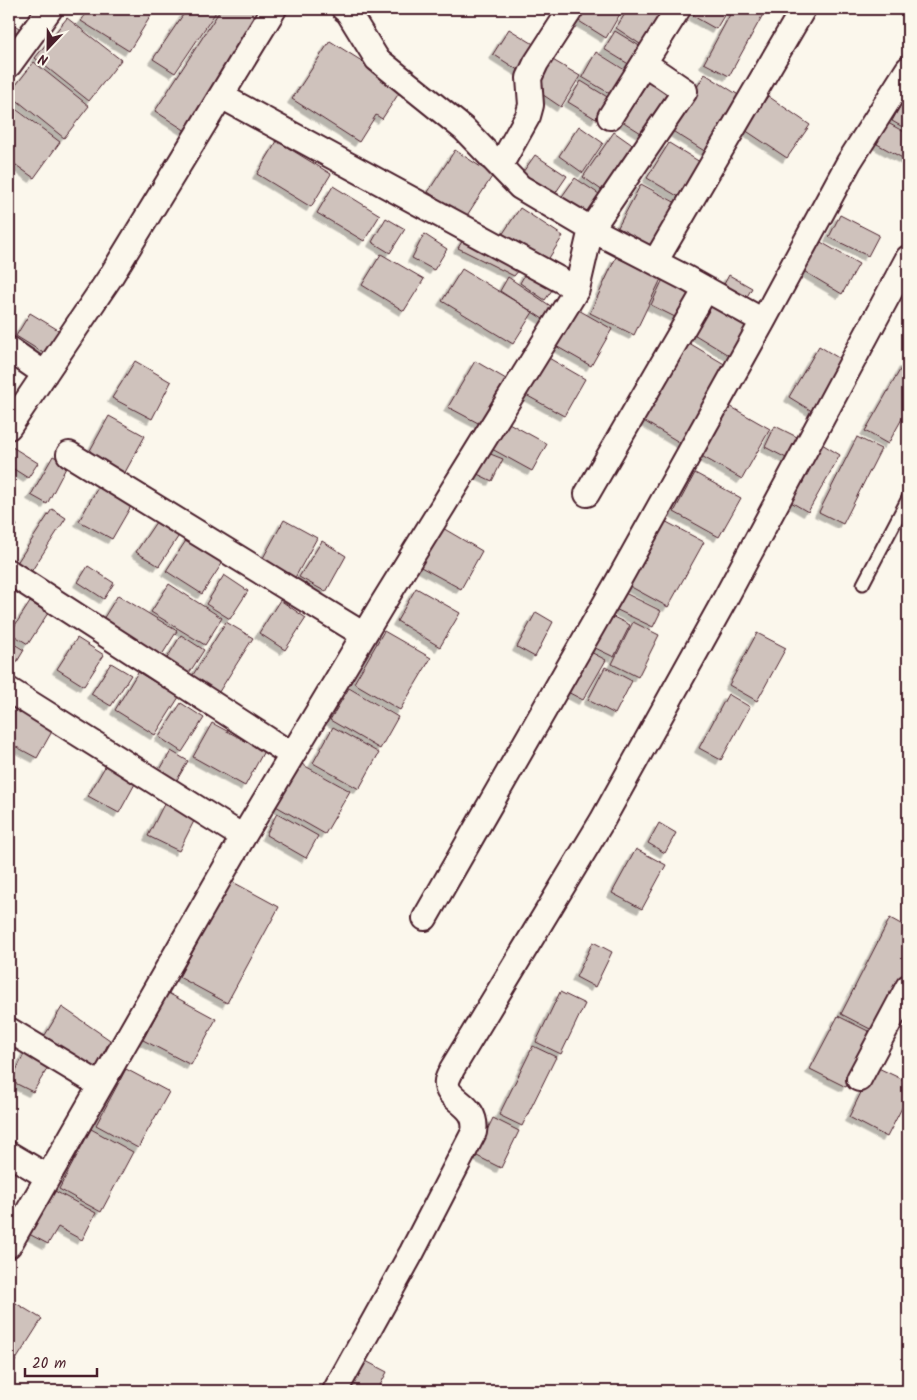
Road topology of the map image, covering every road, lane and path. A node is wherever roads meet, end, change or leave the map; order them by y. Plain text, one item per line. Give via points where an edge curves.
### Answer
1 (50, 9) edge
2 (274, 9) edge
3 (571, 9) edge
4 (678, 9) edge
5 (803, 9) edge
6 (347, 10) edge
7 (644, 64) junction
8 (9, 65) edge
9 (908, 69) edge
10 (221, 96) junction
11 (610, 117) dead end
12 (500, 166) junction
13 (591, 229) junction
14 (908, 258) edge
15 (655, 262) junction
16 (577, 289) junction
17 (706, 289) junction
18 (763, 321) junction
19 (9, 349) edge
20 (45, 374) junction
21 (9, 427) edge
22 (69, 454) dead end
23 (587, 494) dead end
24 (908, 498) edge
25 (9, 572) edge
26 (863, 584) dead end
27 (364, 635) junction
28 (9, 690) edge
29 (292, 755) junction
30 (243, 837) junction
31 (425, 918) dead end
32 (908, 987) edge
33 (9, 1030) edge
34 (859, 1079) dead end
35 (100, 1085) junction
36 (9, 1154) edge
37 (48, 1177) junction
38 (9, 1245) edge
39 (335, 1391) edge

1 - 8 street
2 - 10 street
3 - 12 street via 529,78 531,105 528,116
4 - 7 street
5 - 15 street
6 - 12 street via 378,59 464,129
7 - 11 street
7 - 13 street via 685,91
9 - 18 street via 849,162
10 - 16 street
10 - 20 street via 111,276
12 - 13 street via 520,187
13 - 15 street
13 - 16 street
14 - 39 street via 606,813 452,1069 447,1081 450,1092 473,1114 476,1122 474,1132
15 - 17 street
16 - 27 street
17 - 18 street
17 - 23 street
18 - 31 street
19 - 20 street
20 - 21 street
22 - 27 street
24 - 26 lane
25 - 29 street
27 - 29 street
28 - 30 street
29 - 30 street
30 - 35 street
32 - 34 street
33 - 35 street
35 - 37 street
36 - 37 street
37 - 38 street

